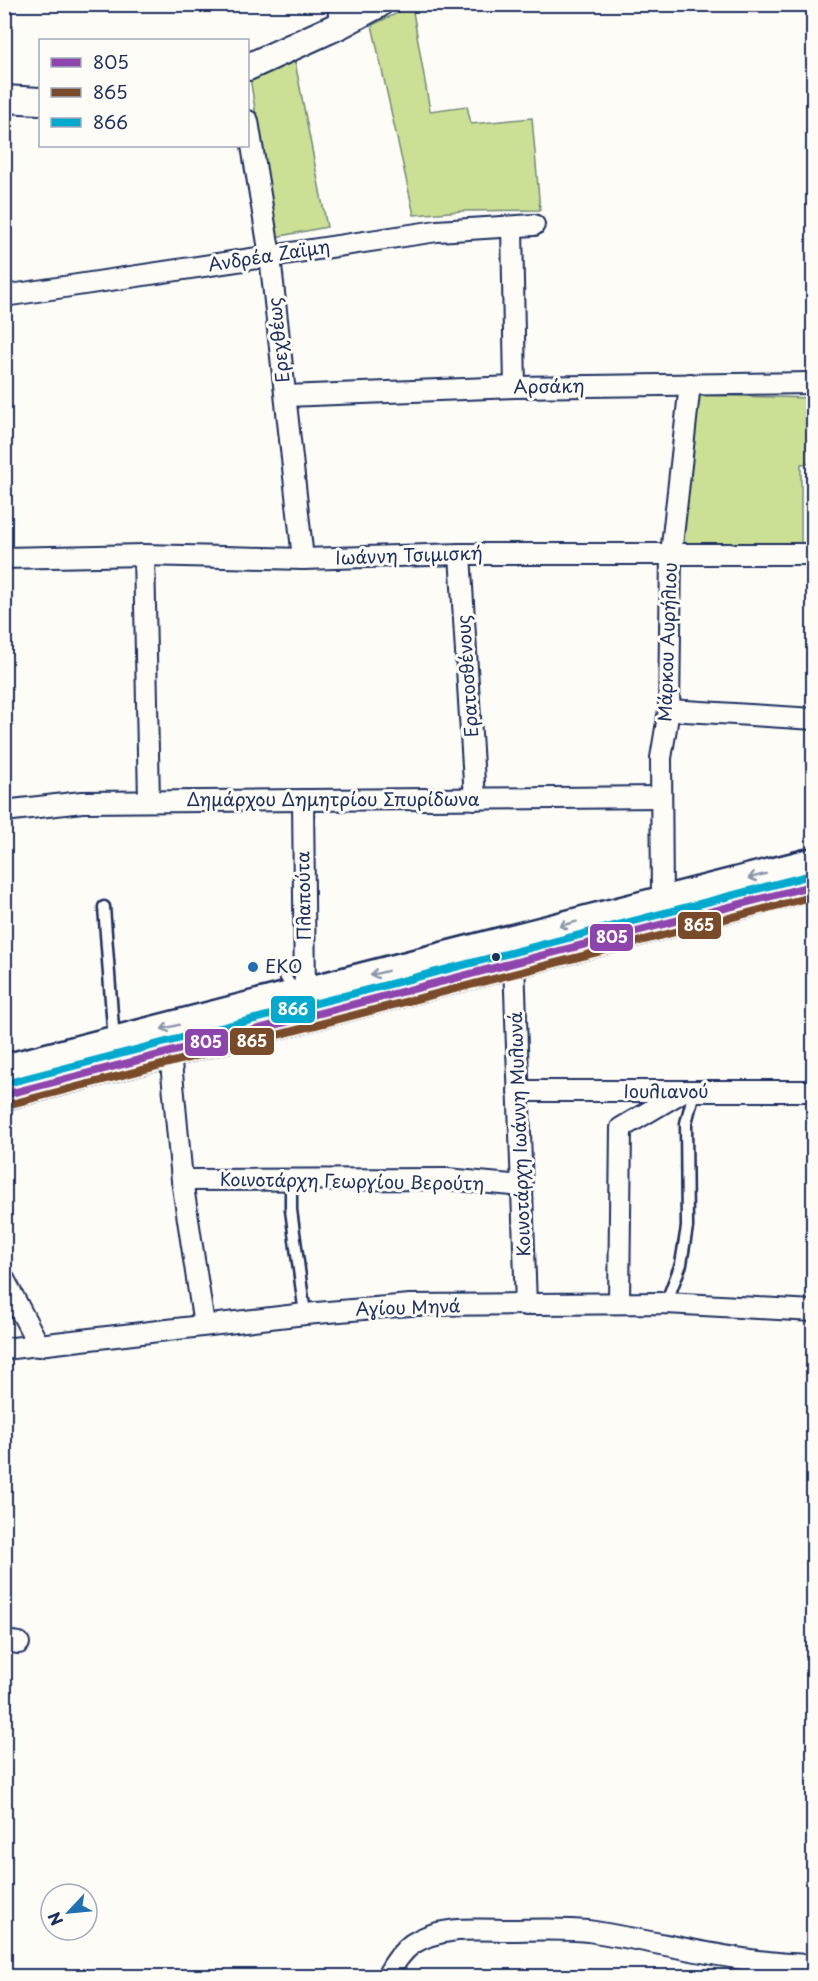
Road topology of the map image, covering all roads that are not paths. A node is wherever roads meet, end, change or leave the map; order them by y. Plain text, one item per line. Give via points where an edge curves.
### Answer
1 (379, 4) edge
2 (339, 15) edge
3 (249, 66) edge
4 (4, 99) edge
5 (39, 101) edge
6 (249, 127) edge
7 (534, 225) dead end
8 (512, 227) junction
9 (270, 256) junction
10 (4, 296) edge
11 (813, 383) edge
12 (690, 384) junction
13 (515, 387) junction
14 (286, 396) junction
15 (460, 554) junction
16 (671, 554) junction
17 (813, 554) edge
18 (144, 555) junction
19 (4, 558) edge
20 (303, 560) junction
21 (669, 710) junction
22 (813, 719) edge
23 (661, 797) junction
24 (475, 799) junction
25 (303, 800) junction
26 (149, 801) junction
27 (4, 811) edge
28 (813, 862) edge
29 (813, 885) edge
30 (662, 900) junction
31 (104, 907) dead end
32 (514, 962) junction
33 (295, 988) junction
34 (114, 1041) junction
35 (170, 1053) junction
36 (4, 1070) edge
37 (518, 1091) junction
38 (813, 1091) edge
39 (688, 1092) junction
40 (4, 1095) edge
41 (182, 1180) junction
42 (291, 1180) junction
43 (522, 1186) junction
44 (4, 1279) edge
45 (619, 1303) junction
46 (666, 1304) junction
47 (526, 1305) junction
48 (813, 1311) edge
49 (305, 1314) junction
50 (204, 1325) junction
51 (39, 1346) junction
52 (4, 1349) edge
53 (813, 1965) edge
54 (387, 1977) edge

1 - 2 street
2 - 3 street
4 - 5 street
6 - 9 street, Ερεχθέως
7 - 8 street, Ανδρέα Ζαϊμη
8 - 9 street, Ανδρέα Ζαϊμη via 437,231
8 - 13 street
9 - 10 street, Ανδρέα Ζαϊμη
9 - 14 street, Ερεχθέως
11 - 12 street, Αρσάκη
12 - 13 street, Αρσάκη
12 - 16 street, Μάρκου Αυρήλιου
13 - 14 street, Αρσάκη
14 - 20 street, Ερεχθέως
15 - 16 street, Ιωάννη Τσιμισκή
15 - 20 street, Ιωάννη Τσιμισκή
15 - 24 street, Ερατοσθένους
16 - 17 street, Ιωάννη Τσιμισκή
16 - 21 street, Μάρκου Αυρήλιου
18 - 19 street, Ιωάννη Τσιμισκή
18 - 20 street, Ιωάννη Τσιμισκή
18 - 26 street
21 - 22 street
21 - 23 street, Μάρκου Αυρήλιου via 661,758
23 - 24 street, Δημάρχου Δημητρίου Σπυρίδωνα
23 - 30 street, Μάρκου Αυρήλιου
24 - 25 street, Δημάρχου Δημητρίου Σπυρίδωνα
25 - 26 street, Δημάρχου Δημητρίου Σπυρίδωνα
25 - 33 street, Πλαπούτα
26 - 27 street, Δημάρχου Δημητρίου Σπυρίδωνα via 82,802
28 -> 30 main road
29 - 32 main road
30 -> 33 main road
31 - 34 lane
32 - 35 main road
32 - 37 street, Κοινοτάρχη Ιωάννη Μυλωνά
33 -> 34 main road
34 - 36 main road
35 - 40 main road
35 - 41 street
37 - 39 street, Ιουλιανού
37 - 43 street, Κοινοτάρχη Ιωάννη Μυλωνά
38 - 39 street, Ιουλιανού
39 - 45 street via 621,1128
39 - 46 lane via 687,1227 681,1264
41 - 42 street, Κοινοτάρχη Γεωργίου Βερούτη
41 - 50 street
42 - 43 street, Κοινοτάρχη Γεωργίου Βερούτη via 447,1179
42 - 49 lane via 291,1210
43 - 47 street, Κοινοτάρχη Ιωάννη Μυλωνά
44 - 51 street
45 - 46 street, Αγίου Μηνά
45 - 47 street, Αγίου Μηνά
46 - 48 street, Αγίου Μηνά
47 - 49 street, Αγίου Μηνά via 410,1305
49 - 50 street, Αγίου Μηνά
50 - 51 street, Αγίου Μηνά
51 - 52 street, Αγίου Μηνά
53 - 54 street via 728,1957 585,1931 467,1929 445,1931 411,1945

